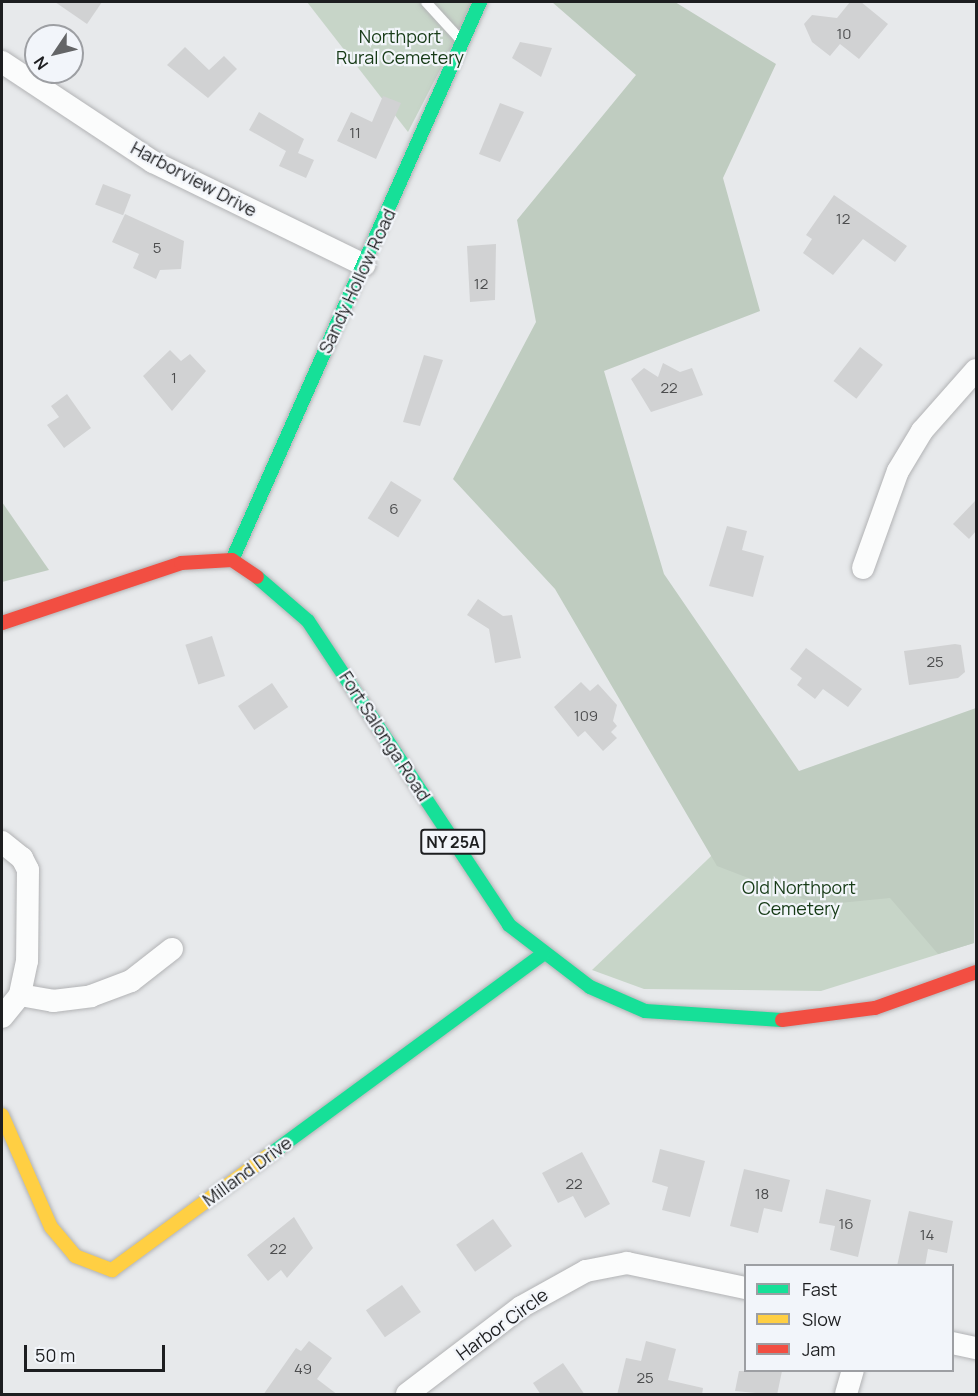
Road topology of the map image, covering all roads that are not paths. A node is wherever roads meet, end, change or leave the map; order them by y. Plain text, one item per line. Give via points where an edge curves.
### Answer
1 (426, 2) edge
2 (480, 2) edge
3 (461, 40) junction
4 (2, 62) edge
5 (363, 265) junction
6 (976, 370) edge
7 (232, 560) junction
8 (863, 568) dead end
9 (2, 623) edge
10 (2, 842) edge
11 (172, 949) dead end
12 (542, 955) junction
13 (976, 972) edge
14 (20, 995) junction
15 (2, 1017) edge
16 (2, 1115) edge
17 (744, 1288) edge
18 (954, 1342) edge
19 (976, 1348) edge
20 (853, 1372) edge
21 (407, 1395) edge
22 (846, 1395) edge

1 - 3 lane
2 - 3 street, Sandy Hollow Road
3 - 5 street, Sandy Hollow Road
4 - 5 street, Harborview Drive via 153,162
5 - 7 street, Sandy Hollow Road
6 - 8 street via 922,431 898,471
7 - 9 street via 181,562
7 - 12 street, Fort Salonga Road / NY 25A via 271,586 308,621 483,891
10 - 14 street via 22,858 28,870 27,961
11 - 14 street via 131,981 91,996 53,1000
12 - 13 street, Fort Salonga Road / NY 25A via 590,987 645,1011 787,1020 875,1008
12 - 16 street, Milland Drive via 112,1270 75,1256 51,1227
14 - 15 street
17 - 21 street, Harbor Circle via 627,1263 586,1271 521,1307
18 - 19 street
20 - 22 street

